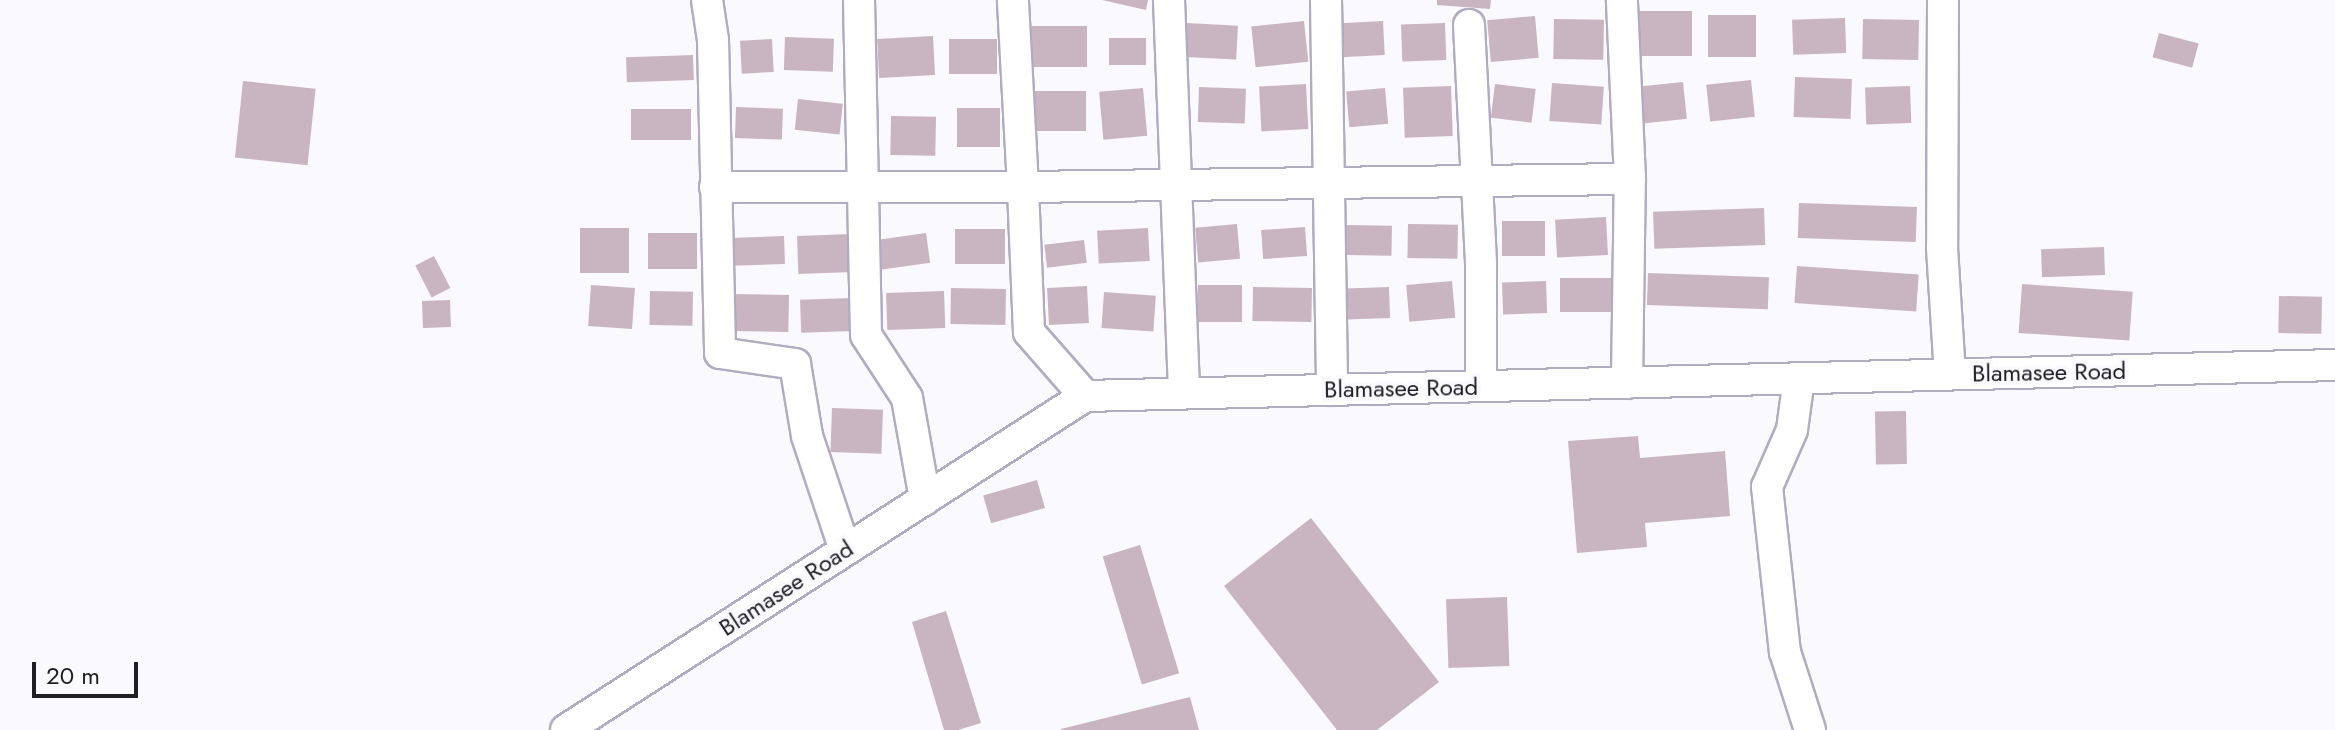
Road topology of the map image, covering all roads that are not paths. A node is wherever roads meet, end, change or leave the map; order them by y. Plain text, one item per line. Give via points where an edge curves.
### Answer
1 (707, 0) edge
2 (859, 0) edge
3 (1013, 0) edge
4 (1169, 0) edge
5 (1326, 0) edge
6 (1622, 0) edge
7 (1943, 0) edge
8 (1469, 25) dead end
9 (1630, 179) junction
10 (1478, 181) junction
11 (1328, 183) junction
12 (1177, 185) junction
13 (863, 186) junction
14 (715, 187) junction
15 (1023, 187) junction
16 (2335, 365) edge
17 (1950, 374) junction
18 (1799, 378) junction
19 (1627, 383) junction
20 (1481, 386) junction
21 (1332, 390) junction
22 (1184, 393) junction
23 (1085, 396) junction
24 (925, 499) junction
25 (845, 550) junction
26 (566, 730) edge
27 (1810, 730) edge

1 - 14 street via 713,40
2 - 13 street
3 - 15 street
4 - 12 street
5 - 11 street
6 - 9 street
7 - 17 street via 1942,248
8 - 10 street
9 - 10 street
9 - 19 street
10 - 11 street
10 - 20 street
11 - 12 street
11 - 21 street
12 - 15 street
12 - 22 street
13 - 14 street
13 - 15 street
13 - 24 street via 866,335 907,398
14 - 25 street via 720,353 795,364 807,436
15 - 23 street via 1029,332
16 - 17 street, Blamasee Road
17 - 18 street, Blamasee Road
18 - 19 street, Blamasee Road
18 - 27 street via 1792,430 1767,487 1785,652
19 - 20 street, Blamasee Road
20 - 21 street, Blamasee Road
21 - 22 street, Blamasee Road
22 - 23 street, Blamasee Road
23 - 24 street, Blamasee Road
24 - 25 street, Blamasee Road
25 - 26 street, Blamasee Road

